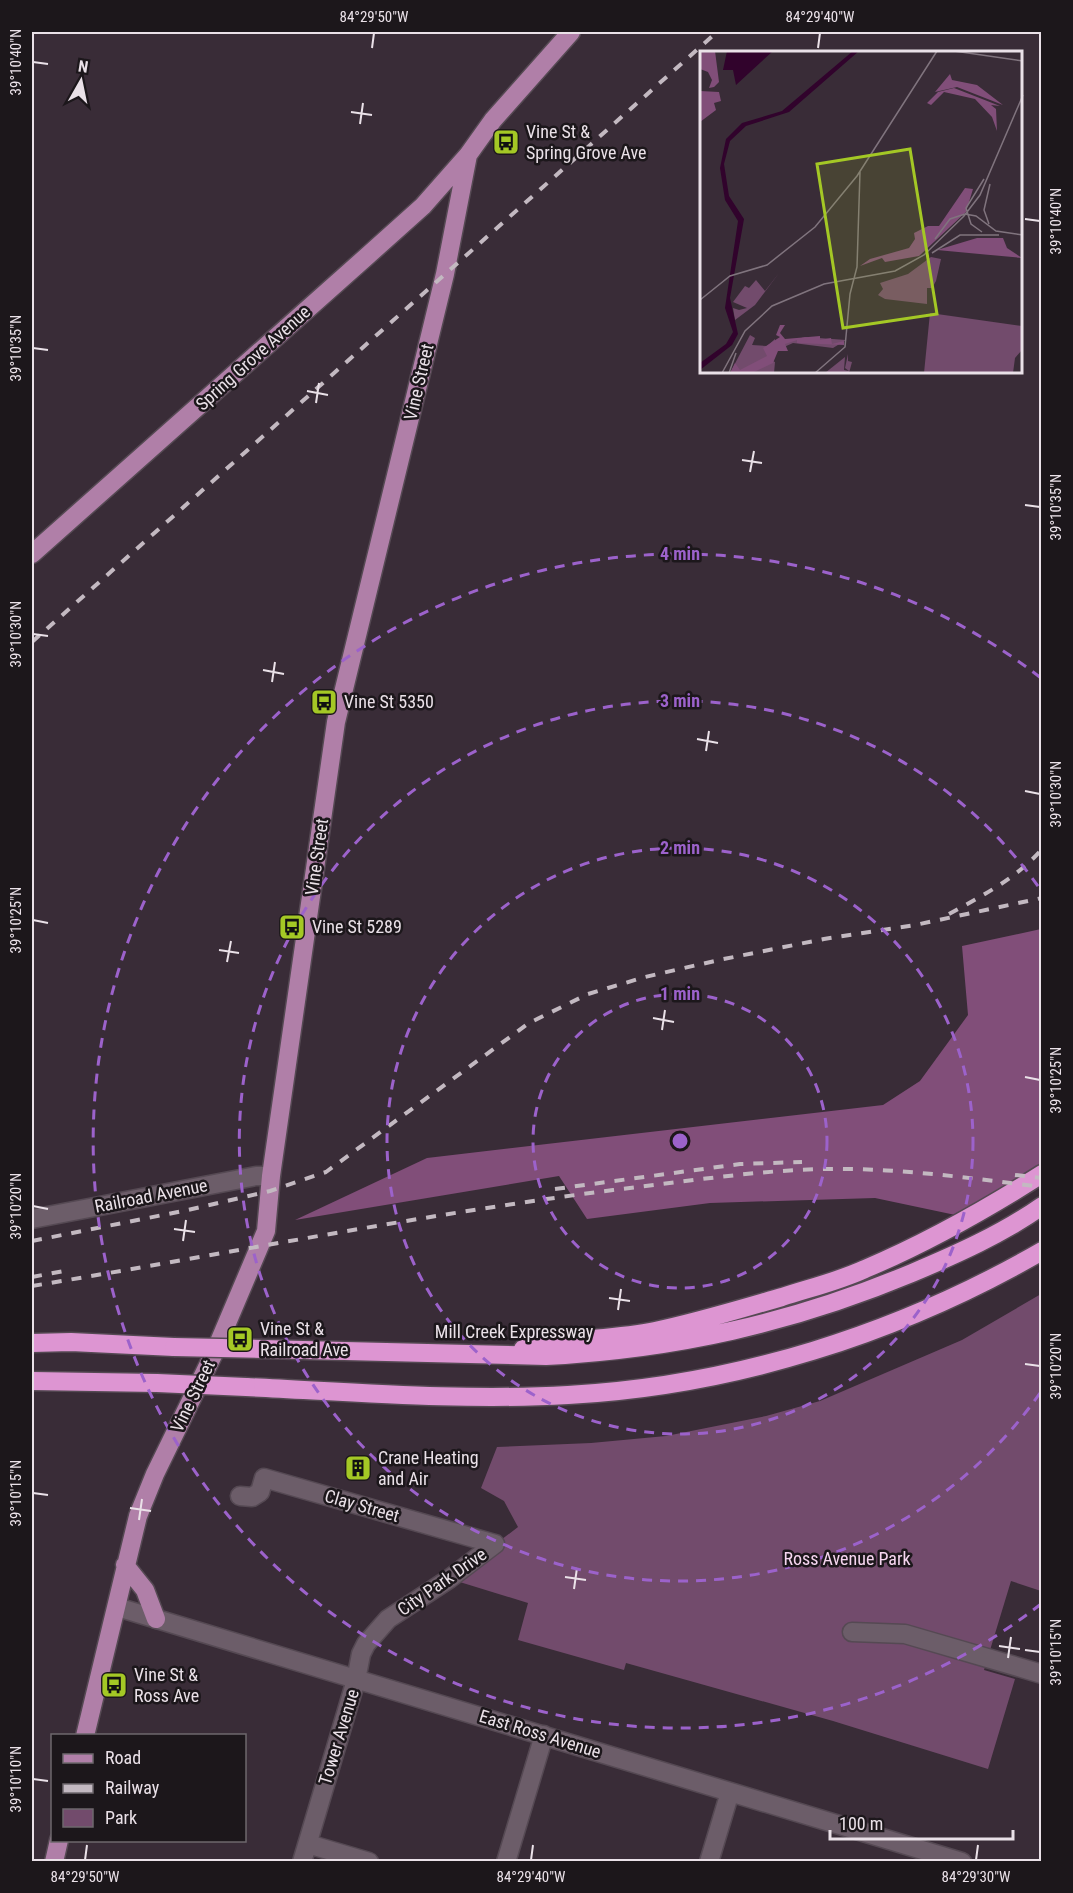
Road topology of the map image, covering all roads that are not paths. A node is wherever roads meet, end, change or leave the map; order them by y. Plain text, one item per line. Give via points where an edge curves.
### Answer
1 (571, 32) edge
2 (468, 155) junction
3 (32, 554) edge
4 (1041, 1174) edge
5 (271, 1176) junction
6 (1041, 1206) edge
7 (32, 1219) edge
8 (1041, 1251) edge
9 (32, 1343) edge
10 (498, 1355) junction
11 (32, 1381) edge
12 (240, 1496) dead end
13 (495, 1544) joint
14 (125, 1565) junction
15 (117, 1607) junction
16 (156, 1619) junction
17 (388, 1619) joint
18 (852, 1632) dead end
19 (1041, 1674) edge
20 (356, 1680) junction
21 (85, 1734) edge
22 (544, 1735) junction
23 (730, 1792) junction
24 (59, 1842) edge
25 (308, 1844) junction
26 (916, 1855) edge
27 (54, 1862) edge
28 (302, 1862) edge
29 (369, 1862) edge
30 (506, 1862) edge
31 (709, 1862) edge
32 (962, 1862) edge

1 - 2 main road, Vine Street via 493,120
2 - 3 main road, Spring Grove Avenue via 423,206
2 - 5 main road, Vine Street via 445,274 336,722
4 - 10 highway via 910,1249 816,1287 652,1332 544,1344
5 - 7 street, Railroad Avenue
5 - 14 main road, Vine Street via 266,1232 221,1339 148,1490
6 - 10 highway, Mill Creek Expressway via 950,1257 782,1320 726,1334 632,1349 546,1356
8 - 11 highway, bridge via 944,1302 852,1338 752,1368 651,1387 523,1397
9 - 10 highway, Mill Creek Expressway, bridge
12 - 13 street, Clay Street via 252,1497 260,1492 264,1478
13 - 17 street, City Park Drive
14 - 15 main road, Vine Street
14 - 16 main road via 145,1590
15 - 16 street, East Ross Avenue
15 - 21 main road, Vine Street
16 - 20 street, East Ross Avenue
17 - 20 street, Tower Avenue via 366,1644
18 - 19 street via 905,1634
20 - 22 street, East Ross Avenue
20 - 25 street, Tower Avenue
22 - 23 street, East Ross Avenue
22 - 30 street
23 - 26 street, East Ross Avenue
23 - 31 street
24 - 27 main road
25 - 28 street, Tower Avenue
25 - 29 street
26 - 32 street, East Ross Avenue

